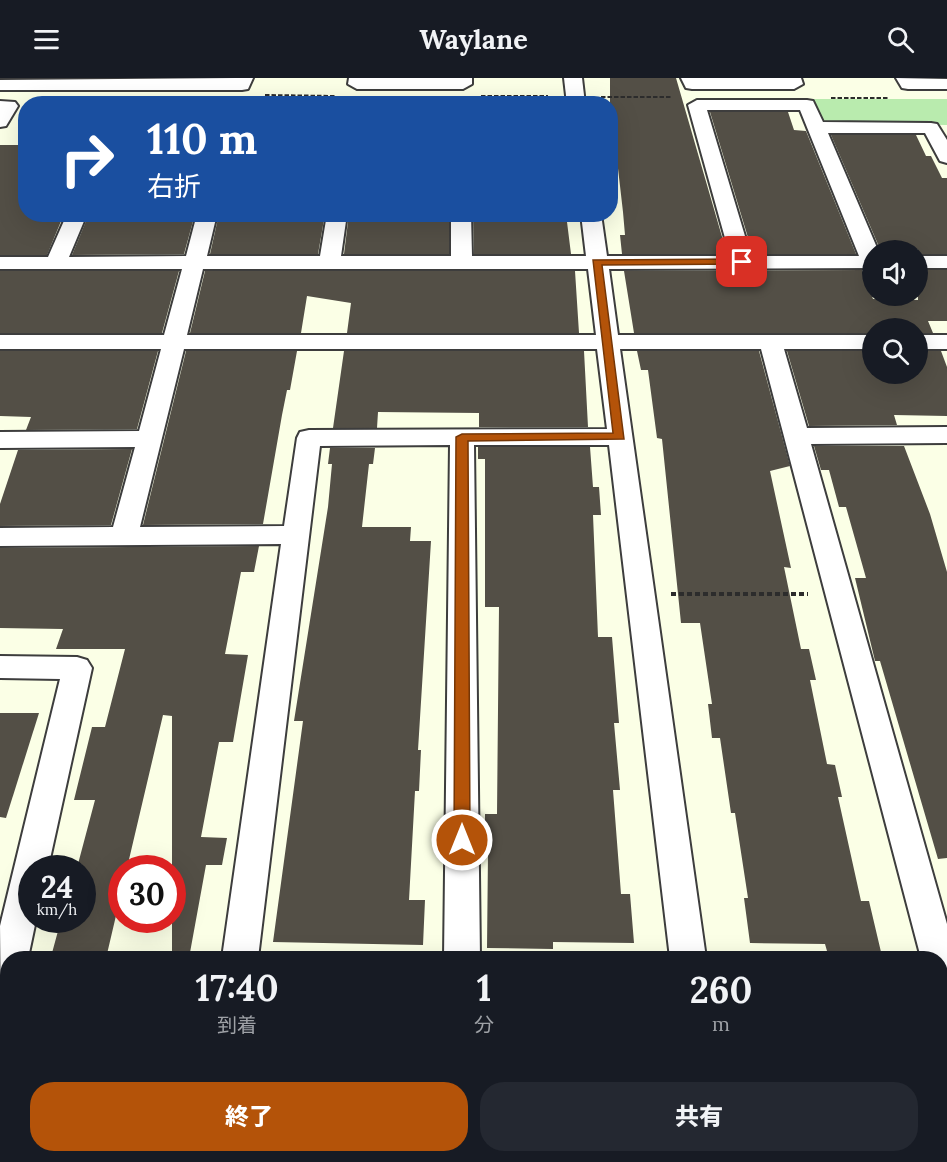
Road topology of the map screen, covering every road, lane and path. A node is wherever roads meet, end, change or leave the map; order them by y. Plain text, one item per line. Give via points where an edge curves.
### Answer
1 (244, 78) edge
2 (358, 78) edge
3 (463, 78) edge
4 (573, 78) edge
5 (690, 78) edge
6 (792, 78) edge
7 (904, 78) edge
8 (24, 81) edge
9 (134, 81) edge
10 (947, 84) edge
11 (0, 85) edge
12 (575, 96) edge
13 (0, 106) edge
14 (0, 122) edge
15 (816, 127) junction
16 (947, 157) edge
17 (74, 222) edge
18 (205, 222) edge
19 (336, 222) edge
20 (461, 222) edge
21 (592, 222) edge
22 (863, 240) edge
23 (597, 262) junction
24 (742, 262) junction
25 (862, 262) edge
26 (928, 262) edge
27 (947, 262) edge
28 (0, 263) edge
29 (56, 263) junction
30 (195, 263) junction
31 (330, 263) junction
32 (462, 263) junction
33 (0, 342) edge
34 (174, 342) junction
35 (608, 342) junction
36 (771, 342) junction
37 (862, 342) edge
38 (928, 342) edge
39 (947, 342) edge
40 (797, 436) junction
41 (462, 437) junction
42 (620, 437) junction
43 (149, 439) junction
44 (0, 440) edge
45 (945, 440) edge
46 (296, 535) junction
47 (124, 536) junction
48 (0, 537) edge
49 (640, 594) junction
50 (840, 595) junction
51 (0, 667) edge
52 (12, 951) edge
53 (241, 951) edge
54 (462, 951) edge
55 (687, 951) edge
56 (937, 951) edge

1 - 9 street via 242,85
2 - 3 street via 357,84 463,84
4 - 12 street
5 - 6 street via 692,84 794,84
7 - 10 street via 908,84
8 - 9 street
8 - 11 street
13 - 14 street via 9,106
15 - 16 street via 932,128
15 - 22 street
15 - 24 street via 807,105 696,105
17 - 29 street
18 - 30 street
19 - 31 street
20 - 32 street
21 - 23 street
23 - 24 street
23 - 32 street
23 - 35 street
24 - 25 street
26 - 27 street
28 - 29 street
29 - 30 street
30 - 31 street
30 - 34 street
31 - 32 street
33 - 34 street
34 - 35 street
34 - 43 street
35 - 36 street
35 - 42 street
36 - 37 street
36 - 40 street
38 - 39 street
40 - 45 street
40 - 50 street
41 - 42 street
41 - 46 street via 309,438
41 - 54 street
42 - 49 street
43 - 44 street
43 - 47 street
46 - 47 street
46 - 53 street
47 - 48 street
49 - 50 path
49 - 55 street
50 - 56 street
51 - 52 street via 76,668

